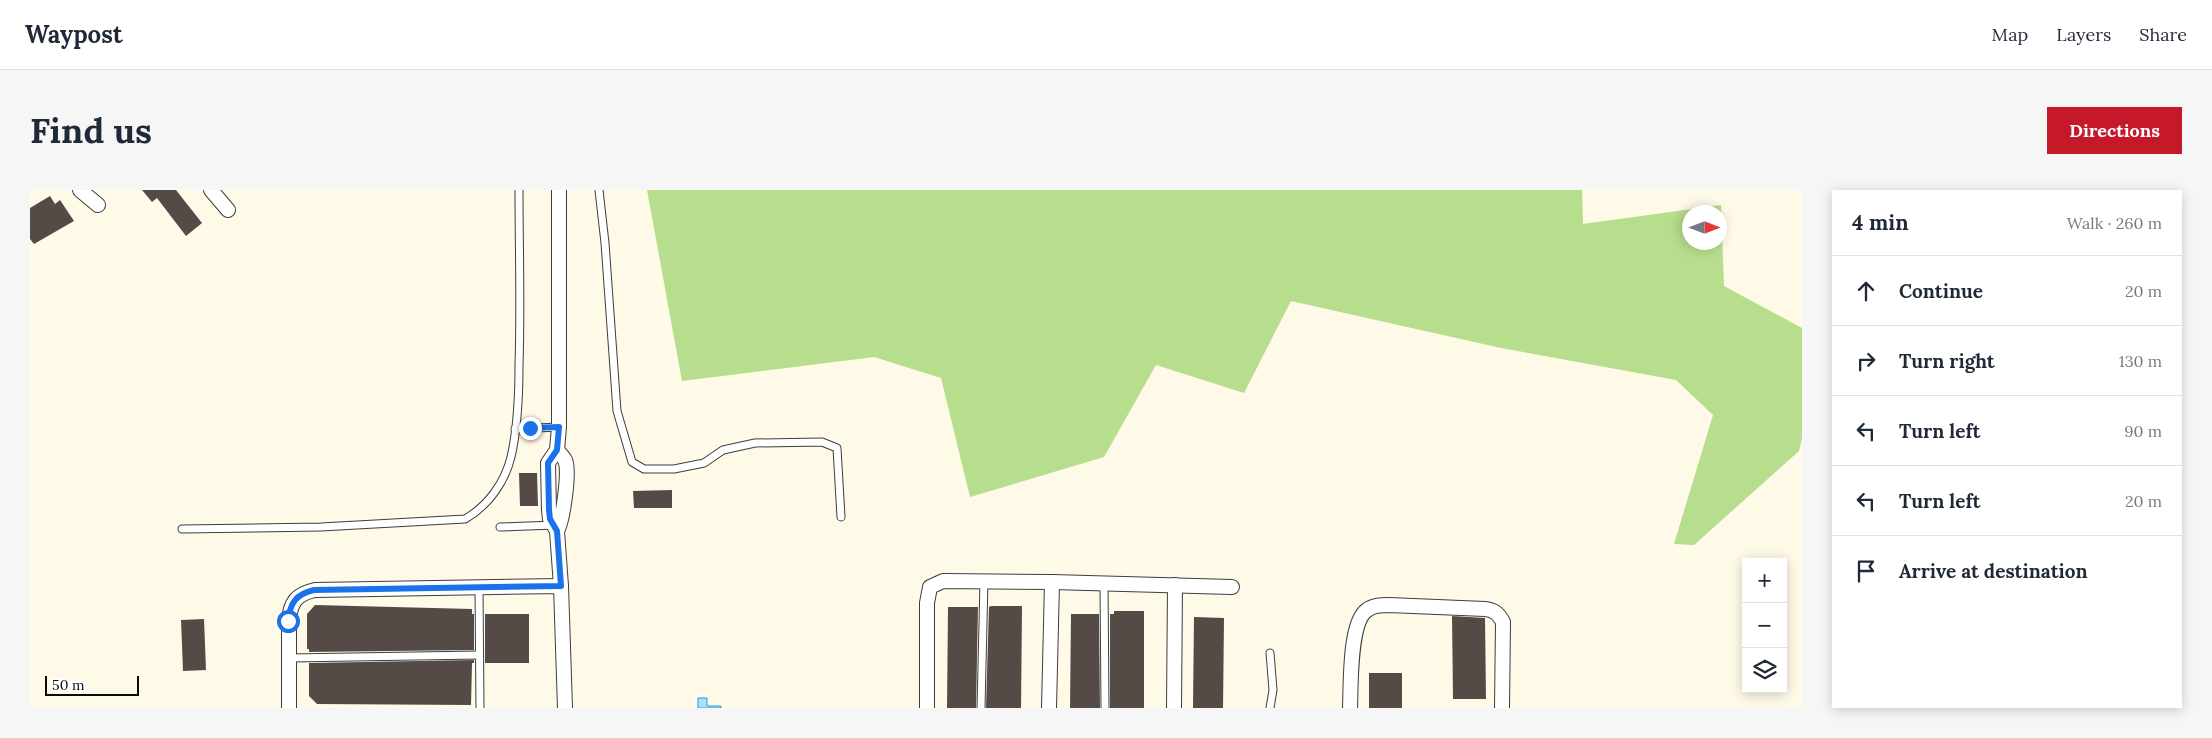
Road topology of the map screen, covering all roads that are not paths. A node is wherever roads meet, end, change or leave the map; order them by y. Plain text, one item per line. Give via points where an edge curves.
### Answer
1 (80, 190) edge
2 (211, 190) edge
3 (519, 190) edge
4 (559, 190) edge
5 (599, 190) edge
6 (98, 205) dead end
7 (228, 210) dead end
8 (559, 427) junction
9 (515, 429) junction
10 (841, 517) dead end
11 (500, 527) dead end
12 (557, 527) junction
13 (182, 529) dead end
14 (984, 581) junction
15 (1052, 582) junction
16 (1104, 583) junction
17 (1175, 585) junction
18 (479, 586) junction
19 (561, 586) junction
20 (1232, 587) dead end
21 (1270, 653) dead end
22 (479, 655) junction
23 (288, 658) junction
24 (289, 708) edge
25 (480, 708) edge
26 (565, 708) edge
27 (927, 708) edge
28 (981, 708) edge
29 (1050, 708) edge
30 (1105, 708) edge
31 (1174, 708) edge
32 (1270, 708) edge
33 (1350, 708) edge
34 (1502, 708) edge

1 - 6 street
2 - 7 street
3 - 9 lane via 520,328
4 - 8 street
5 - 10 lane via 617,411 632,462 644,469 674,469 704,463 724,450 755,443 822,442 837,448
8 - 9 lane
8 - 12 street via 557,450 565,463 564,510
9 - 13 lane via 511,457 499,486 477,512 465,519 321,527
11 - 12 lane
12 - 19 street
14 - 15 street
14 - 27 street via 943,581 930,587 927,603
14 - 28 lane
15 - 16 street
15 - 29 street
16 - 17 street
16 - 30 lane
17 - 20 street
17 - 31 street
18 - 19 street
18 - 22 lane
18 - 23 street via 305,592 295,598 290,607
19 - 26 street
21 - 32 lane
22 - 23 lane
22 - 25 lane
23 - 24 street
33 - 34 street via 1355,632 1359,619 1366,610 1389,605 1485,608 1499,615 1502,622

